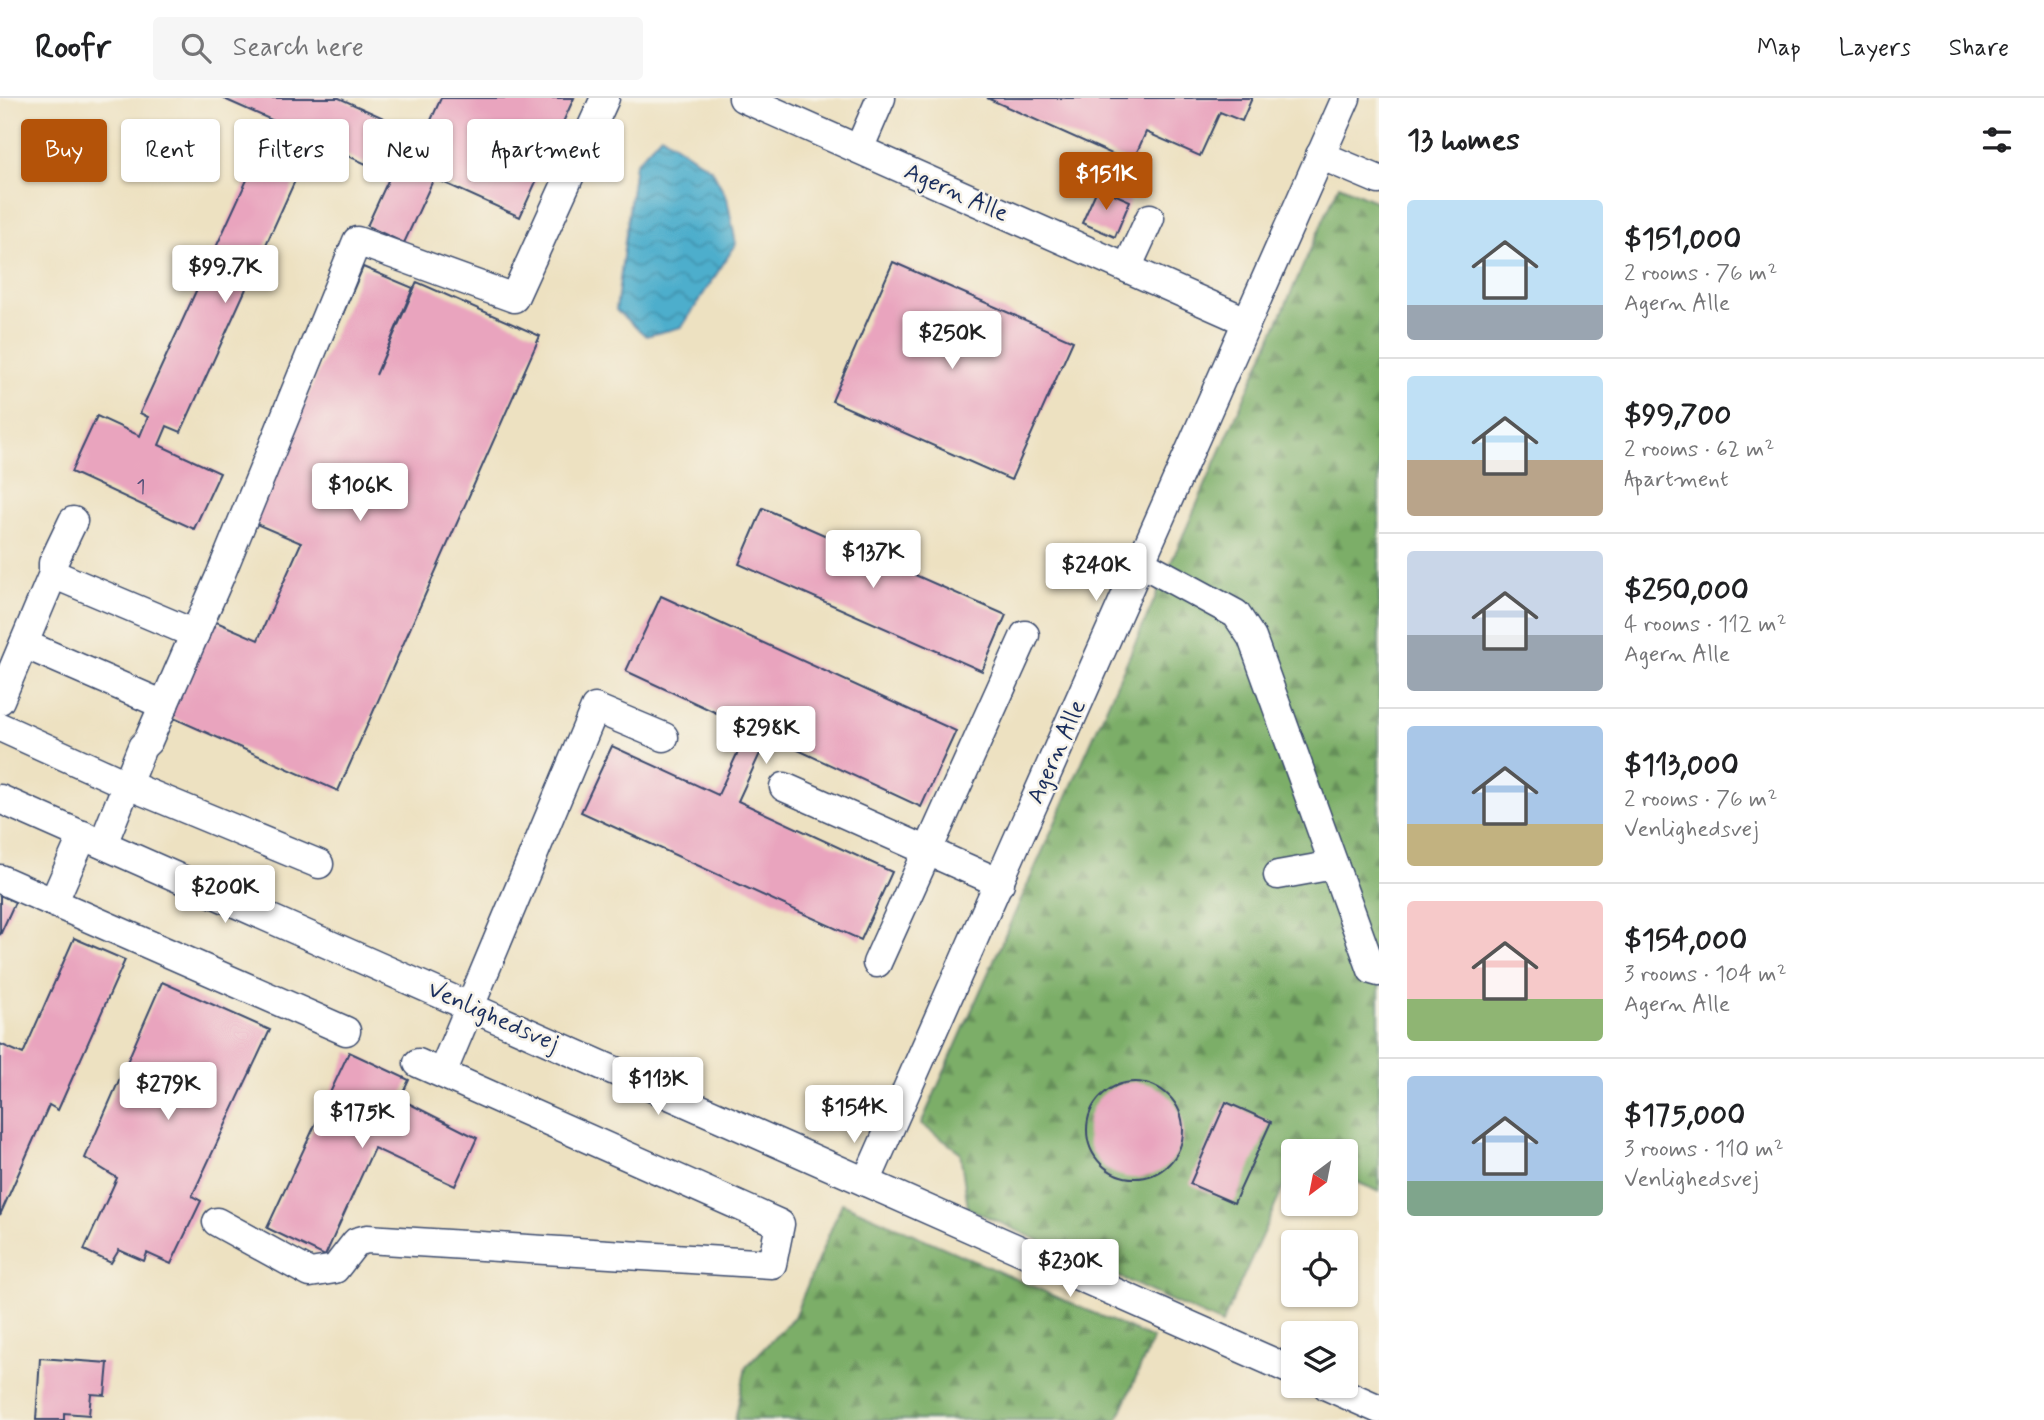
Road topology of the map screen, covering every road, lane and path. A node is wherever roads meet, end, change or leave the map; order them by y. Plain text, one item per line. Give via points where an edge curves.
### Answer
1 (605, 98) edge
2 (743, 98) edge
3 (881, 98) edge
4 (1346, 98) edge
5 (859, 149) junction
6 (1320, 155) junction
7 (1379, 180) edge
8 (1150, 218) dead end
9 (1127, 268) junction
10 (1246, 321) junction
11 (74, 521) dead end
12 (1140, 562) junction
13 (53, 574) junction
14 (195, 634) junction
15 (1025, 635) dead end
16 (24, 644) junction
17 (0, 701) edge
18 (164, 705) junction
19 (0, 727) edge
20 (664, 737) dead end
21 (128, 785) junction
22 (785, 787) dead end
23 (0, 799) edge
24 (93, 840) junction
25 (928, 851) junction
26 (319, 864) dead end
27 (1334, 864) junction
28 (1278, 876) dead end
29 (0, 879) edge
30 (1000, 883) junction
31 (54, 901) junction
32 (877, 963) dead end
33 (1379, 972) edge
34 (469, 1006) junction
35 (346, 1031) dead end
36 (866, 1182) junction
37 (217, 1222) dead end
38 (1281, 1366) edge
39 (1354, 1398) edge
40 (1379, 1409) edge

1 - 14 street via 514,298 357,242
2 - 5 street, Agern Alle
3 - 5 street
4 - 6 street, Agern Alle
5 - 9 street, Agern Alle
6 - 7 street
6 - 10 street, Agern Alle
8 - 9 street
9 - 10 street, Agern Alle
10 - 12 street, Agern Alle
11 - 13 street via 53,563
12 - 27 street via 1236,614 1252,638
12 - 30 street, Agern Alle
13 - 14 street
13 - 16 street
14 - 18 street
15 - 25 street
16 - 17 street
16 - 18 street
18 - 21 street
19 - 21 street
20 - 34 street via 595,708
21 - 24 street
21 - 26 street
22 - 25 street
23 - 24 street, Venlighedsvej
24 - 31 street
24 - 34 street, Venlighedsvej
25 - 30 street
25 - 32 street
27 - 28 street
27 - 33 street via 1372,970
29 - 31 street
30 - 36 street, Agern Alle
31 - 35 street
34 - 36 street, Venlighedsvej
34 - 37 street via 430,1068 779,1224 772,1264 367,1239 356,1242 335,1269 310,1273
36 - 38 street, Venlighedsvej
39 - 40 street

